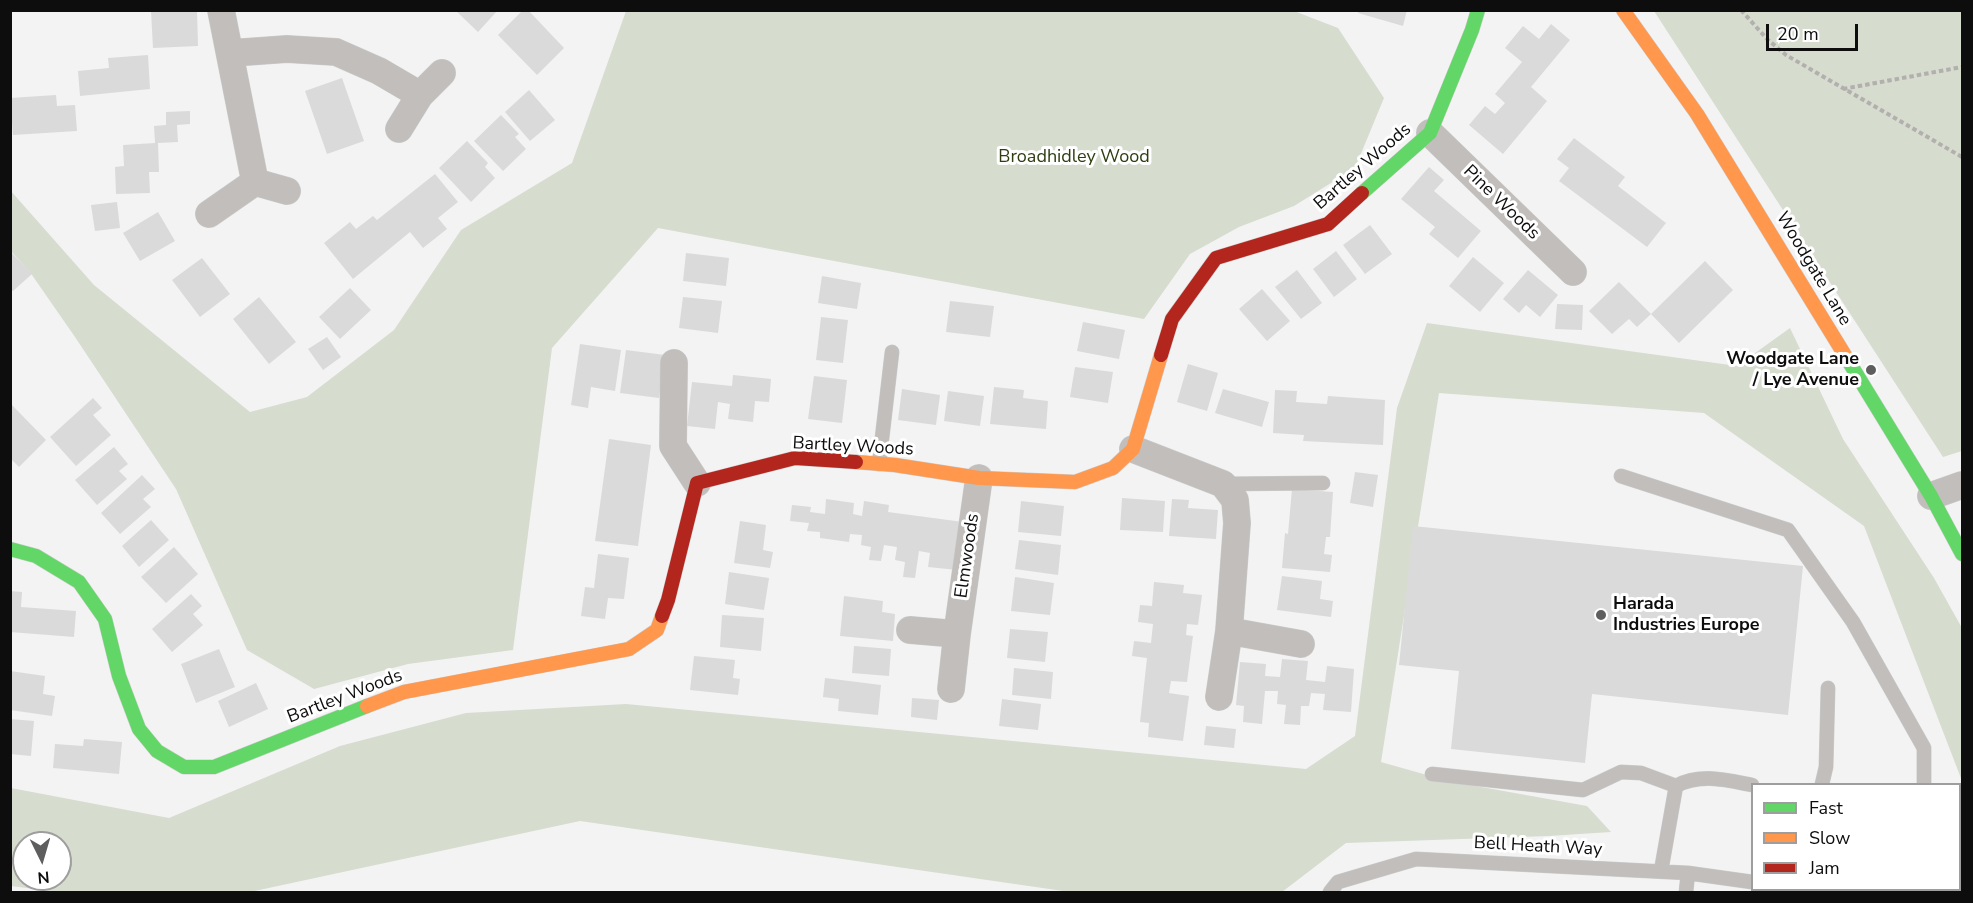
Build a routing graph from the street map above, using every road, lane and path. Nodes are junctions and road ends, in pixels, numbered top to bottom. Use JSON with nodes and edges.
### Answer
{"nodes":[{"id":1,"x":221,"y":10,"type":"edge"},
{"id":2,"x":1478,"y":10,"type":"edge"},
{"id":3,"x":1623,"y":10,"type":"edge"},
{"id":4,"x":1741,"y":10,"type":"edge"},
{"id":5,"x":231,"y":53,"type":"junction"},
{"id":6,"x":1962,"y":68,"type":"edge"},
{"id":7,"x":442,"y":73,"type":"dead end"},
{"id":8,"x":1842,"y":89,"type":"junction"},
{"id":9,"x":420,"y":95,"type":"junction"},
{"id":10,"x":399,"y":129,"type":"dead end"},
{"id":11,"x":1430,"y":133,"type":"junction"},
{"id":12,"x":1962,"y":157,"type":"edge"},
{"id":13,"x":255,"y":182,"type":"junction"},
{"id":14,"x":287,"y":191,"type":"dead end"},
{"id":15,"x":209,"y":214,"type":"dead end"},
{"id":16,"x":1573,"y":272,"type":"dead end"},
{"id":17,"x":892,"y":352,"type":"dead end"},
{"id":18,"x":674,"y":363,"type":"dead end"},
{"id":19,"x":1133,"y":449,"type":"junction"},
{"id":20,"x":879,"y":464,"type":"junction"},
{"id":21,"x":1621,"y":476,"type":"dead end"},
{"id":22,"x":979,"y":478,"type":"junction"},
{"id":23,"x":698,"y":483,"type":"junction"},
{"id":24,"x":1323,"y":483,"type":"dead end"},
{"id":25,"x":1224,"y":484,"type":"junction"},
{"id":26,"x":1962,"y":485,"type":"edge"},
{"id":27,"x":1931,"y":496,"type":"junction"},
{"id":28,"x":10,"y":549,"type":"edge"},
{"id":29,"x":1962,"y":554,"type":"edge"},
{"id":30,"x":909,"y":630,"type":"dead end"},
{"id":31,"x":1228,"y":631,"type":"junction"},
{"id":32,"x":957,"y":634,"type":"junction"},
{"id":33,"x":1301,"y":644,"type":"dead end"},
{"id":34,"x":1828,"y":688,"type":"dead end"},
{"id":35,"x":951,"y":689,"type":"dead end"},
{"id":36,"x":1219,"y":697,"type":"dead end"},
{"id":37,"x":1432,"y":774,"type":"dead end"},
{"id":38,"x":1822,"y":783,"type":"edge"},
{"id":39,"x":1924,"y":783,"type":"edge"},
{"id":40,"x":1751,"y":785,"type":"edge"},
{"id":41,"x":1676,"y":786,"type":"junction"},
{"id":42,"x":1661,"y":871,"type":"junction"},
{"id":43,"x":1689,"y":873,"type":"junction"},
{"id":44,"x":1751,"y":882,"type":"edge"},
{"id":45,"x":1330,"y":892,"type":"edge"},
{"id":46,"x":1686,"y":892,"type":"edge"}],
"edges":[{"from":1,"to":5,"type":"street"},
{"from":2,"to":11,"type":"street","name":"Bartley Woods"},
{"from":3,"to":27,"type":"street","name":"Woodgate Lane"},
{"from":4,"to":8,"type":"path"},
{"from":5,"to":9,"type":"street"},
{"from":5,"to":13,"type":"street"},
{"from":6,"to":8,"type":"path"},
{"from":7,"to":9,"type":"street"},
{"from":8,"to":12,"type":"path"},
{"from":9,"to":10,"type":"street"},
{"from":11,"to":16,"type":"street","name":"Pine Woods"},
{"from":11,"to":19,"type":"street","name":"Bartley Woods"},
{"from":13,"to":14,"type":"street"},
{"from":13,"to":15,"type":"street"},
{"from":17,"to":20,"type":"lane"},
{"from":18,"to":23,"type":"street"},
{"from":19,"to":22,"type":"street","name":"Bartley Woods"},
{"from":19,"to":25,"type":"street"},
{"from":20,"to":22,"type":"street","name":"Bartley Woods"},
{"from":20,"to":23,"type":"street","name":"Bartley Woods"},
{"from":21,"to":39,"type":"lane"},
{"from":22,"to":32,"type":"street","name":"Elmwoods"},
{"from":23,"to":28,"type":"street","name":"Bartley Woods"},
{"from":24,"to":25,"type":"lane"},
{"from":25,"to":31,"type":"street"},
{"from":26,"to":27,"type":"street"},
{"from":27,"to":29,"type":"street","name":"Woodgate Lane"},
{"from":30,"to":32,"type":"street"},
{"from":31,"to":33,"type":"street"},
{"from":31,"to":36,"type":"street"},
{"from":32,"to":35,"type":"street","name":"Elmwoods"},
{"from":34,"to":38,"type":"lane"},
{"from":37,"to":41,"type":"lane"},
{"from":40,"to":41,"type":"lane"},
{"from":41,"to":42,"type":"lane"},
{"from":42,"to":43,"type":"lane","name":"Bell Heath Way"},
{"from":42,"to":45,"type":"lane","name":"Bell Heath Way"},
{"from":43,"to":44,"type":"lane","name":"Bell Heath Way"},
{"from":43,"to":46,"type":"lane"}]}
